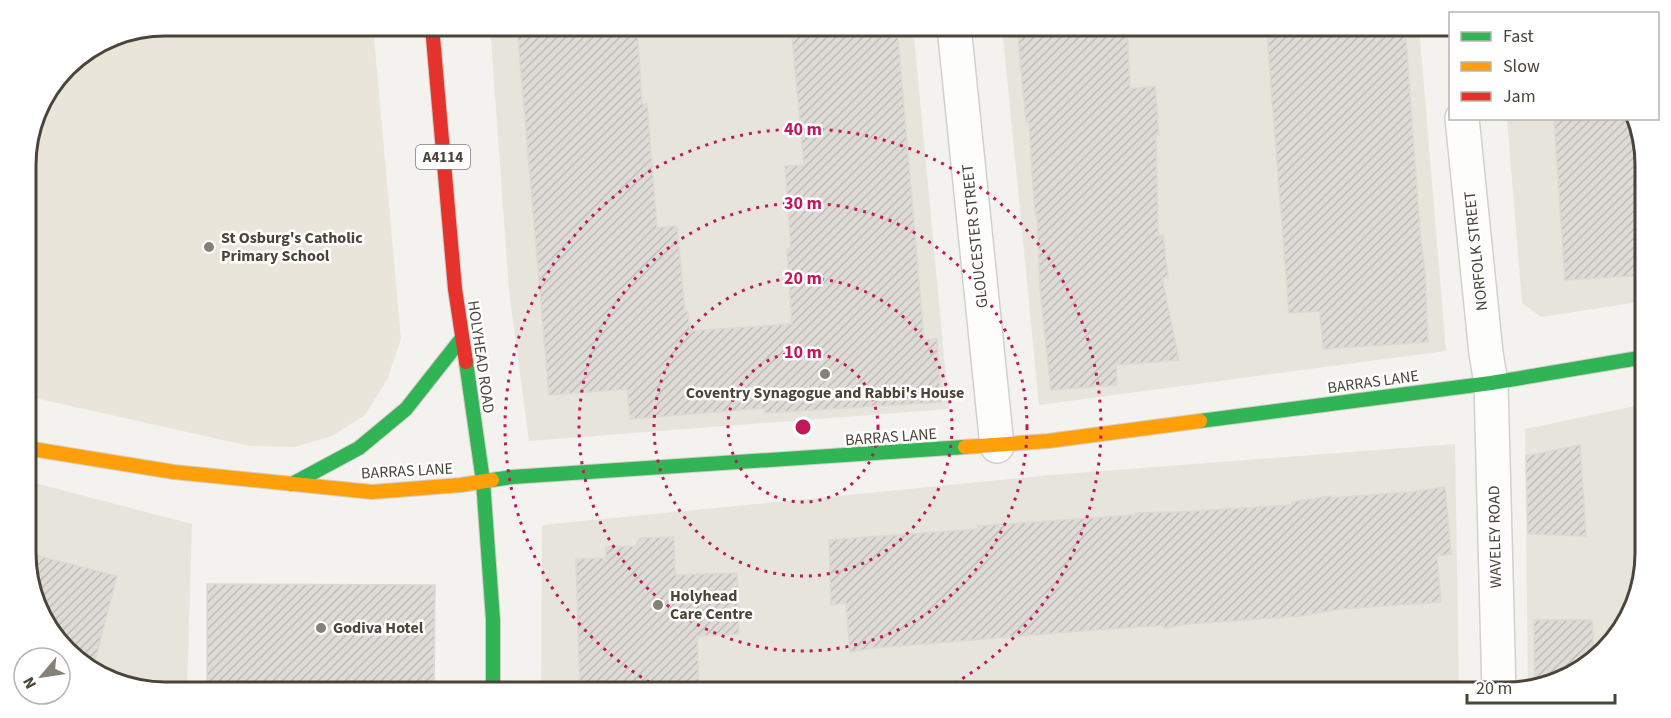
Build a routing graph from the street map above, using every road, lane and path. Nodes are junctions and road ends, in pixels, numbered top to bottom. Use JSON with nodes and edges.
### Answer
{"nodes":[{"id":1,"x":433,"y":36,"type":"edge"},
{"id":2,"x":955,"y":36,"type":"edge"},
{"id":3,"x":1462,"y":120,"type":"edge"},
{"id":4,"x":462,"y":338,"type":"junction"},
{"id":5,"x":1635,"y":359,"type":"edge"},
{"id":6,"x":1491,"y":382,"type":"junction"},
{"id":7,"x":998,"y":446,"type":"junction"},
{"id":8,"x":36,"y":450,"type":"edge"},
{"id":9,"x":483,"y":481,"type":"junction"},
{"id":10,"x":292,"y":484,"type":"junction"},
{"id":11,"x":493,"y":682,"type":"edge"},
{"id":12,"x":1499,"y":682,"type":"edge"}],
"edges":[{"from":1,"to":4,"type":"main road","name":"HOLYHEAD ROAD","number":"A4114"},
{"from":2,"to":7,"type":"street","name":"GLOUCESTER STREET"},
{"from":3,"to":6,"type":"street","name":"NORFOLK STREET"},
{"from":4,"to":9,"type":"main road","name":"HOLYHEAD ROAD","number":"A4114"},
{"from":4,"to":10,"type":"main road","name":"BARRAS LANE"},
{"from":5,"to":6,"type":"main road","name":"BARRAS LANE"},
{"from":6,"to":7,"type":"main road","name":"BARRAS LANE"},
{"from":6,"to":12,"type":"street","name":"WAVELEY ROAD"},
{"from":7,"to":9,"type":"main road","name":"BARRAS LANE"},
{"from":8,"to":10,"type":"main road","name":"BARRAS LANE"},
{"from":9,"to":10,"type":"main road","name":"BARRAS LANE"},
{"from":9,"to":11,"type":"main road","name":"HOLYHEAD ROAD","number":"A4114"}]}
